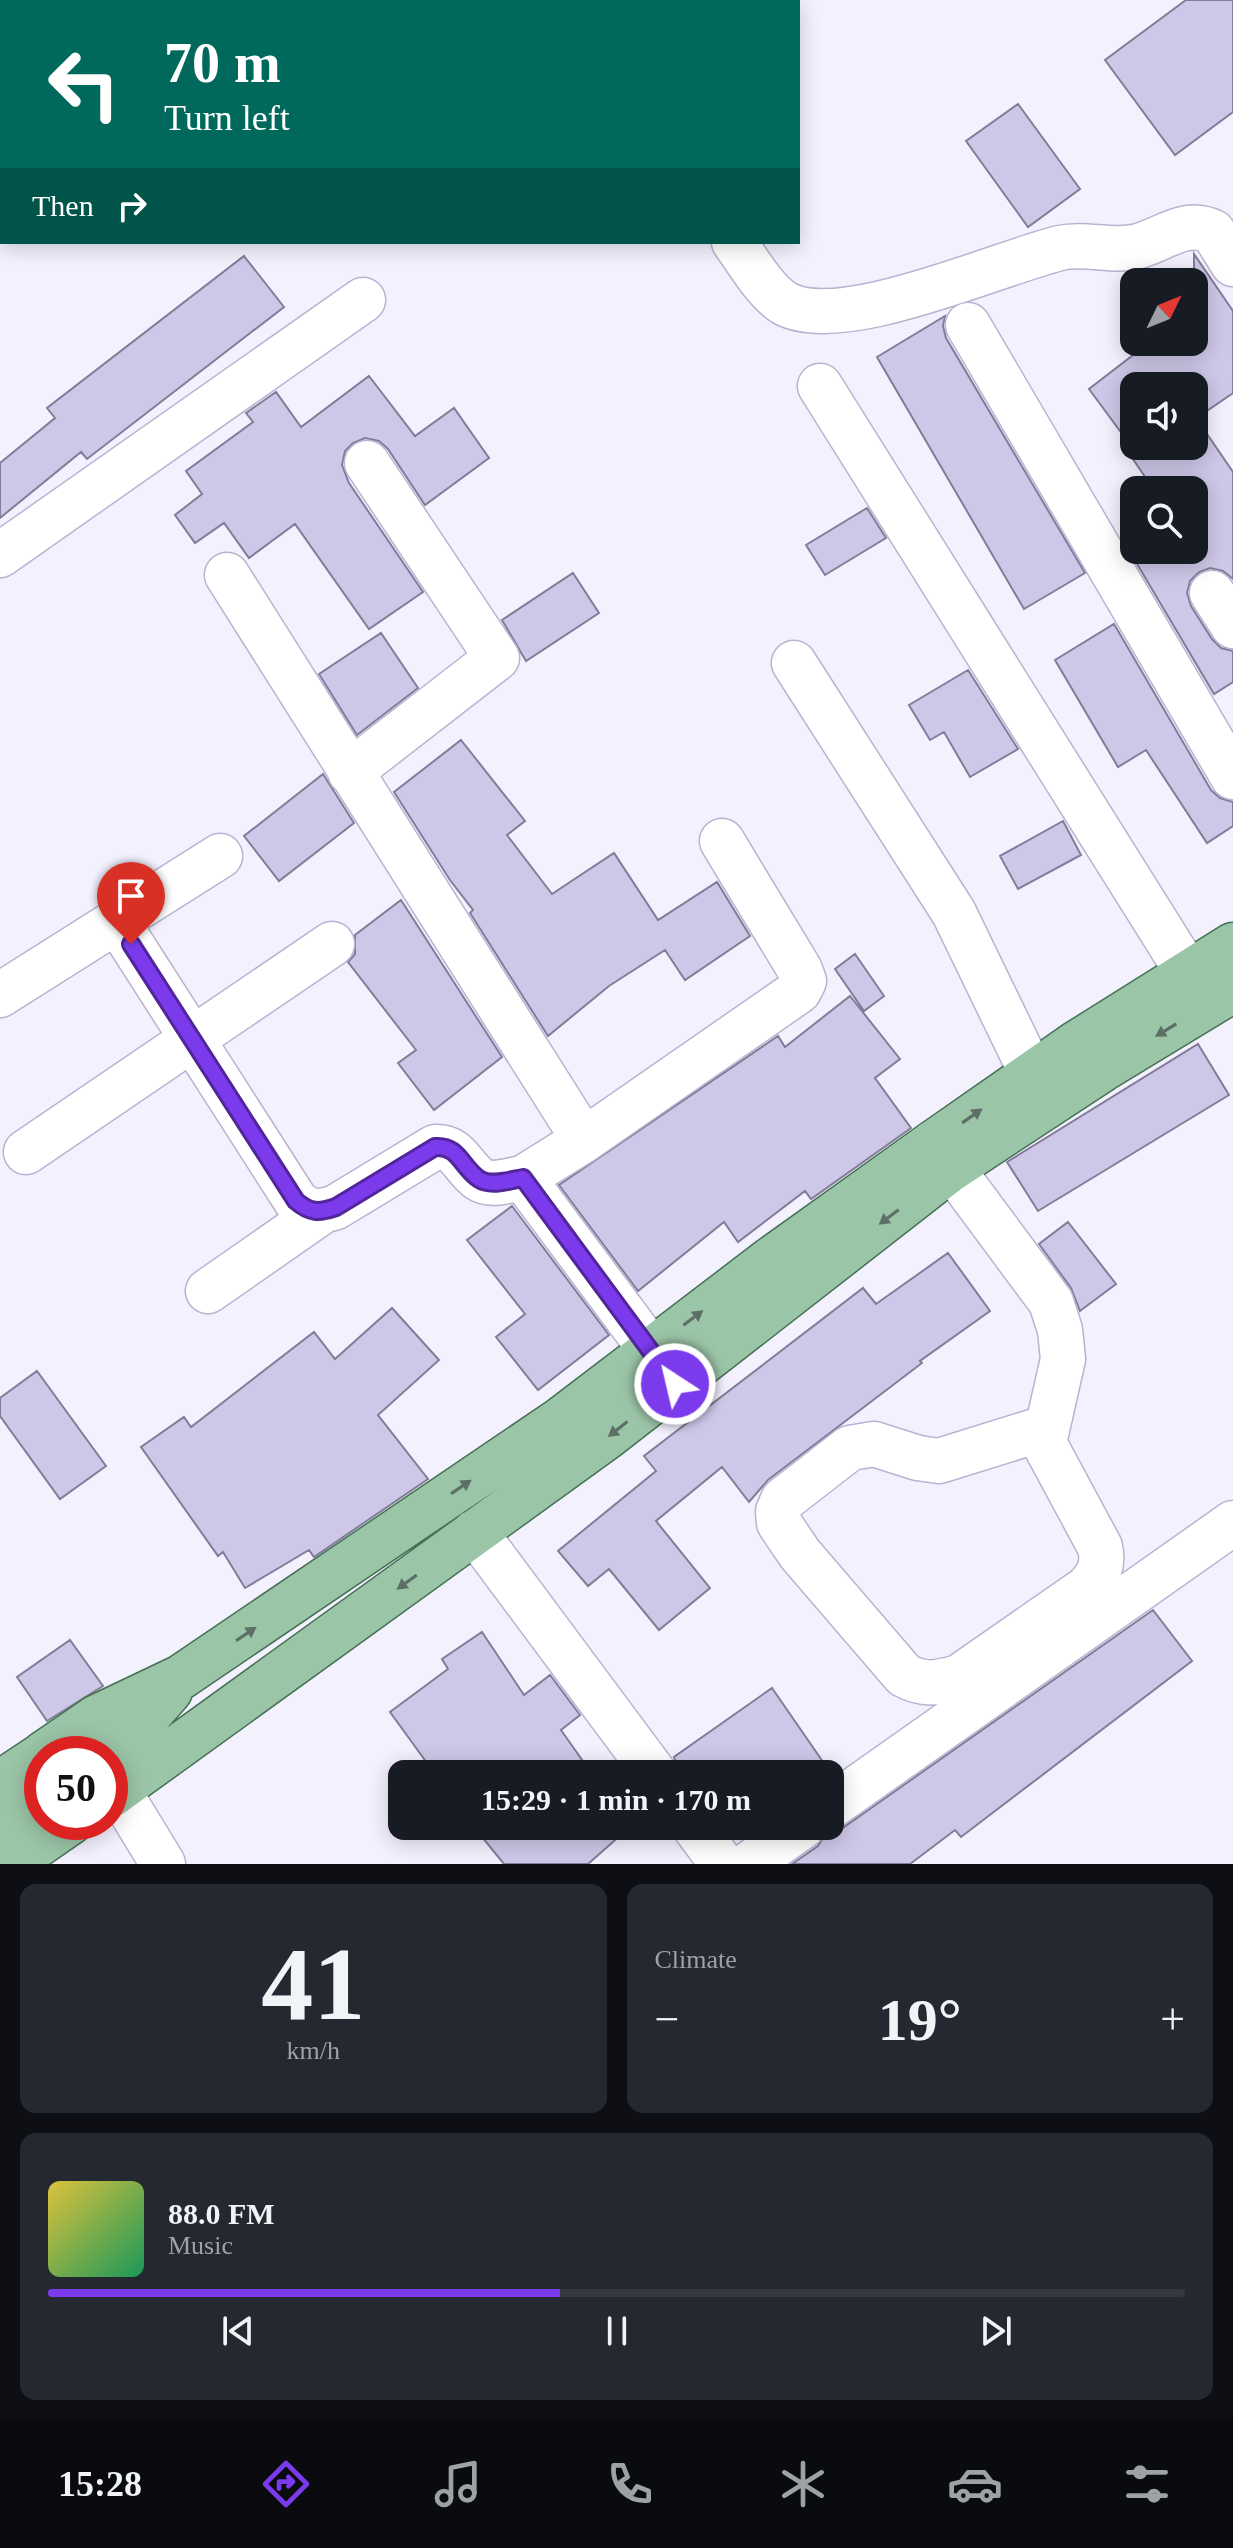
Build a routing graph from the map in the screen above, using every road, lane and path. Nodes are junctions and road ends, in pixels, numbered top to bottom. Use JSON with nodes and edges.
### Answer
{"nodes":[{"id":1,"x":736,"y":244,"type":"edge"},
{"id":2,"x":1233,"y":264,"type":"edge"},
{"id":3,"x":363,"y":300,"type":"dead end"},
{"id":4,"x":968,"y":325,"type":"dead end"},
{"id":5,"x":820,"y":386,"type":"dead end"},
{"id":6,"x":367,"y":463,"type":"dead end"},
{"id":7,"x":0,"y":555,"type":"edge"},
{"id":8,"x":227,"y":575,"type":"dead end"},
{"id":9,"x":794,"y":663,"type":"dead end"},
{"id":10,"x":350,"y":772,"type":"junction"},
{"id":11,"x":1233,"y":777,"type":"edge"},
{"id":12,"x":722,"y":841,"type":"dead end"},
{"id":13,"x":220,"y":856,"type":"dead end"},
{"id":14,"x":116,"y":920,"type":"junction"},
{"id":15,"x":332,"y":944,"type":"dead end"},
{"id":16,"x":1233,"y":945,"type":"edge"},
{"id":17,"x":1188,"y":973,"type":"junction"},
{"id":18,"x":1233,"y":990,"type":"edge"},
{"id":19,"x":0,"y":995,"type":"edge"},
{"id":20,"x":191,"y":1039,"type":"junction"},
{"id":21,"x":1032,"y":1074,"type":"junction"},
{"id":22,"x":584,"y":1140,"type":"junction"},
{"id":23,"x":26,"y":1152,"type":"dead end"},
{"id":24,"x":942,"y":1156,"type":"junction"},
{"id":25,"x":523,"y":1178,"type":"junction"},
{"id":26,"x":320,"y":1213,"type":"junction"},
{"id":27,"x":208,"y":1291,"type":"dead end"},
{"id":28,"x":663,"y":1367,"type":"junction"},
{"id":29,"x":1045,"y":1428,"type":"junction"},
{"id":30,"x":1233,"y":1523,"type":"edge"},
{"id":31,"x":475,"y":1532,"type":"junction"},
{"id":32,"x":181,"y":1677,"type":"junction"},
{"id":33,"x":69,"y":1736,"type":"edge"},
{"id":34,"x":128,"y":1753,"type":"edge"},
{"id":35,"x":645,"y":1760,"type":"edge"},
{"id":36,"x":128,"y":1764,"type":"edge"},
{"id":37,"x":24,"y":1766,"type":"edge"},
{"id":38,"x":0,"y":1783,"type":"edge"},
{"id":39,"x":128,"y":1794,"type":"edge"},
{"id":40,"x":844,"y":1797,"type":"edge"},
{"id":41,"x":24,"y":1810,"type":"edge"},
{"id":42,"x":0,"y":1827,"type":"edge"},
{"id":43,"x":45,"y":1840,"type":"edge"},
{"id":44,"x":704,"y":1840,"type":"edge"},
{"id":45,"x":783,"y":1840,"type":"edge"},
{"id":46,"x":10,"y":1864,"type":"edge"},
{"id":47,"x":163,"y":1864,"type":"edge"},
{"id":48,"x":722,"y":1864,"type":"edge"},
{"id":49,"x":749,"y":1864,"type":"edge"}],
"edges":[{"from":1,"to":2,"type":"street"},
{"from":3,"to":7,"type":"street"},
{"from":4,"to":11,"type":"street"},
{"from":5,"to":17,"type":"street"},
{"from":6,"to":10,"type":"street"},
{"from":8,"to":10,"type":"street"},
{"from":9,"to":21,"type":"street"},
{"from":10,"to":22,"type":"street"},
{"from":12,"to":22,"type":"street"},
{"from":13,"to":14,"type":"street"},
{"from":14,"to":19,"type":"street"},
{"from":14,"to":20,"type":"street"},
{"from":15,"to":20,"type":"street"},
{"from":16,"to":17,"type":"main road"},
{"from":17,"to":21,"type":"main road"},
{"from":18,"to":24,"type":"main road","one_way":true},
{"from":20,"to":23,"type":"street"},
{"from":20,"to":26,"type":"street"},
{"from":24,"to":21,"type":"main road","one_way":true},
{"from":22,"to":25,"type":"street"},
{"from":24,"to":28,"type":"main road"},
{"from":24,"to":29,"type":"street"},
{"from":25,"to":26,"type":"street"},
{"from":25,"to":28,"type":"street"},
{"from":26,"to":27,"type":"street"},
{"from":28,"to":31,"type":"main road","one_way":true},
{"from":32,"to":28,"type":"main road","one_way":true},
{"from":29,"to":29,"type":"street"},
{"from":30,"to":40,"type":"street"},
{"from":31,"to":35,"type":"street"},
{"from":31,"to":36,"type":"main road","one_way":true},
{"from":32,"to":33,"type":"main road"},
{"from":32,"to":34,"type":"main road"},
{"from":37,"to":38,"type":"main road"},
{"from":39,"to":47,"type":"street"},
{"from":41,"to":42,"type":"main road"},
{"from":43,"to":46,"type":"main road"},
{"from":44,"to":48,"type":"street"},
{"from":45,"to":49,"type":"street"}]}
